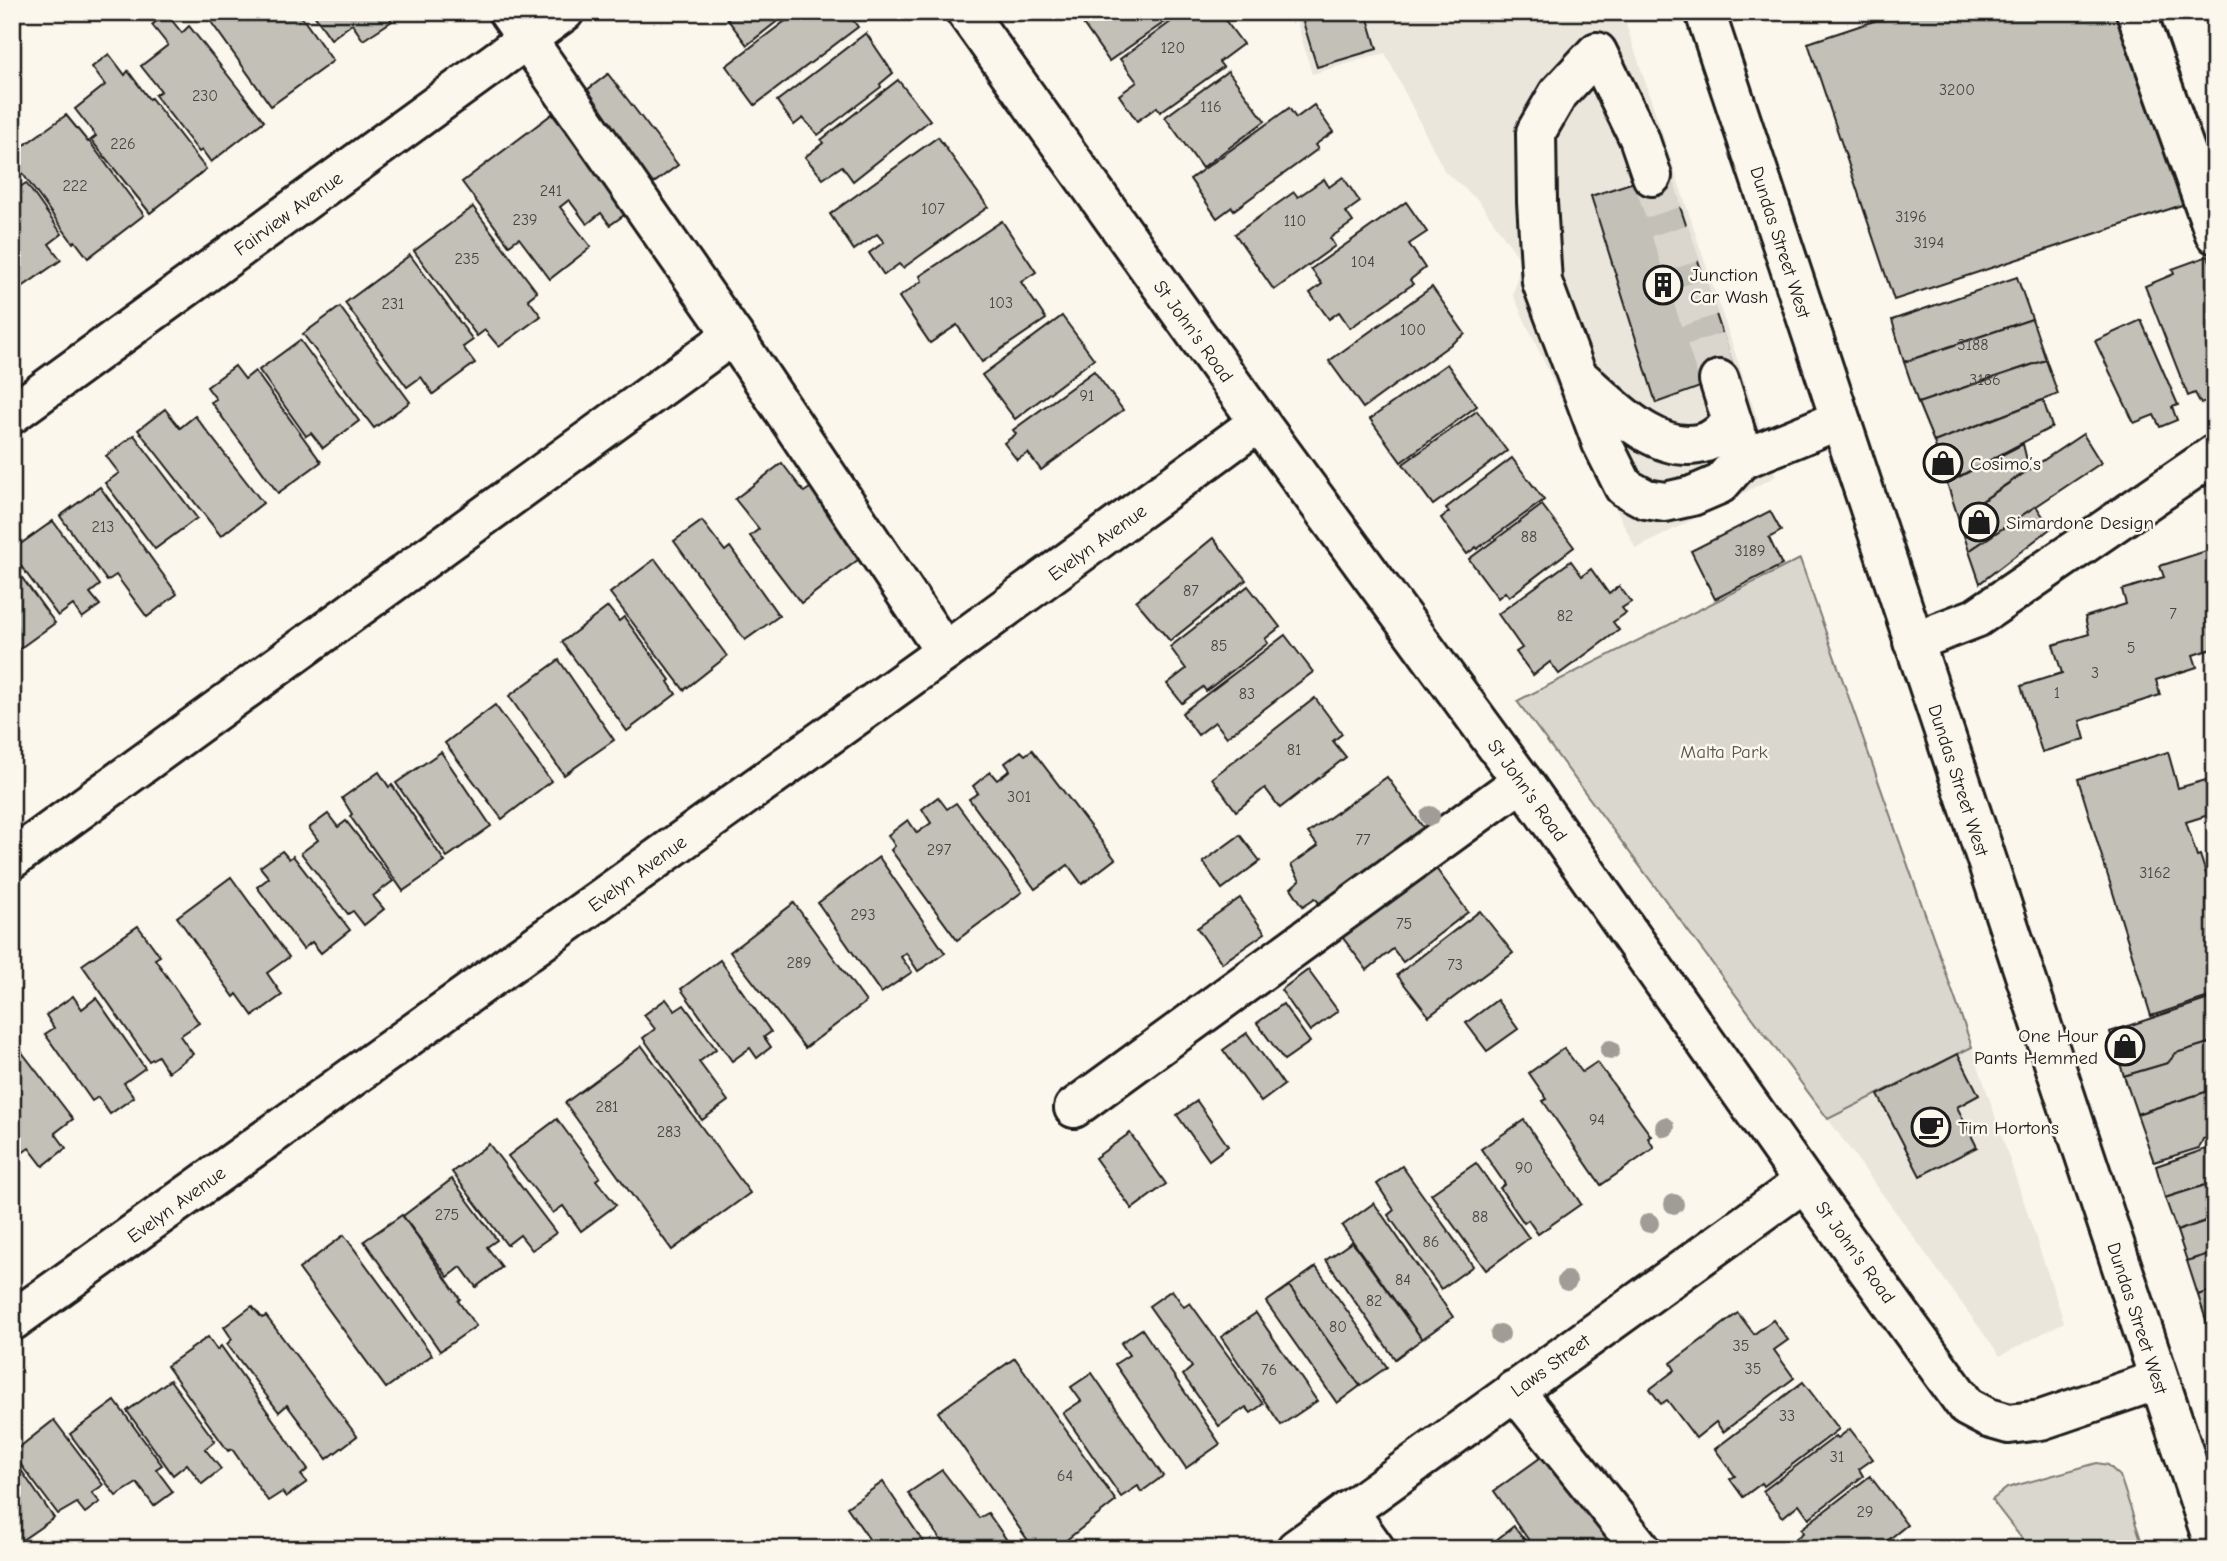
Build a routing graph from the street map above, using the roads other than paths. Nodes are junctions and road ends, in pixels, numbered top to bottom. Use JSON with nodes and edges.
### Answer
{"nodes":[{"id":1,"x":564,"y":12,"type":"edge"},
{"id":2,"x":966,"y":12,"type":"edge"},
{"id":3,"x":1705,"y":12,"type":"edge"},
{"id":4,"x":2136,"y":12,"type":"edge"},
{"id":5,"x":518,"y":26,"type":"edge"},
{"id":6,"x":1652,"y":176,"type":"tunnel mouth"},
{"id":7,"x":2215,"y":233,"type":"edge"},
{"id":8,"x":733,"y":335,"type":"junction"},
{"id":9,"x":1577,"y":375,"type":"junction"},
{"id":10,"x":1719,"y":380,"type":"tunnel mouth"},
{"id":11,"x":12,"y":414,"type":"edge"},
{"id":12,"x":1839,"y":420,"type":"junction"},
{"id":13,"x":1259,"y":422,"type":"junction"},
{"id":14,"x":1737,"y":442,"type":"junction"},
{"id":15,"x":2213,"y":463,"type":"edge"},
{"id":16,"x":1913,"y":642,"type":"junction"},
{"id":17,"x":945,"y":652,"type":"junction"},
{"id":18,"x":1522,"y":781,"type":"junction"},
{"id":19,"x":12,"y":859,"type":"edge"},
{"id":20,"x":1074,"y":1108,"type":"dead end"},
{"id":21,"x":1804,"y":1182,"type":"junction"},
{"id":22,"x":12,"y":1321,"type":"edge"},
{"id":23,"x":2158,"y":1380,"type":"junction"},
{"id":24,"x":1514,"y":1390,"type":"junction"},
{"id":25,"x":1348,"y":1511,"type":"junction"},
{"id":26,"x":2215,"y":1547,"type":"edge"},
{"id":27,"x":1296,"y":1549,"type":"edge"},
{"id":28,"x":1375,"y":1549,"type":"edge"},
{"id":29,"x":1641,"y":1549,"type":"edge"}],
"edges":[{"from":1,"to":5,"type":"street","name":"Fairview Avenue"},
{"from":2,"to":13,"type":"street","name":"St John's Road"},
{"from":3,"to":12,"type":"street","name":"Dundas Street West"},
{"from":4,"to":7,"type":"street"},
{"from":5,"to":8,"type":"street"},
{"from":5,"to":11,"type":"street","name":"Fairview Avenue"},
{"from":6,"to":9,"type":"street"},
{"from":8,"to":17,"type":"street"},
{"from":8,"to":19,"type":"street"},
{"from":9,"to":14,"type":"street"},
{"from":9,"to":14,"type":"street"},
{"from":10,"to":14,"type":"street"},
{"from":12,"to":14,"type":"street"},
{"from":12,"to":16,"type":"street","name":"Dundas Street West"},
{"from":13,"to":17,"type":"street","name":"Evelyn Avenue"},
{"from":13,"to":18,"type":"street","name":"St John's Road"},
{"from":15,"to":16,"type":"street"},
{"from":16,"to":23,"type":"street","name":"Dundas Street West"},
{"from":17,"to":22,"type":"street","name":"Evelyn Avenue"},
{"from":18,"to":20,"type":"street"},
{"from":18,"to":21,"type":"street","name":"St John's Road"},
{"from":21,"to":23,"type":"street","name":"St John's Road"},
{"from":21,"to":24,"type":"street","name":"Laws Street"},
{"from":23,"to":26,"type":"street","name":"Dundas Street West"},
{"from":24,"to":25,"type":"street","name":"Laws Street"},
{"from":24,"to":29,"type":"street"},
{"from":25,"to":27,"type":"street","name":"Laws Street"},
{"from":25,"to":28,"type":"street"}]}
